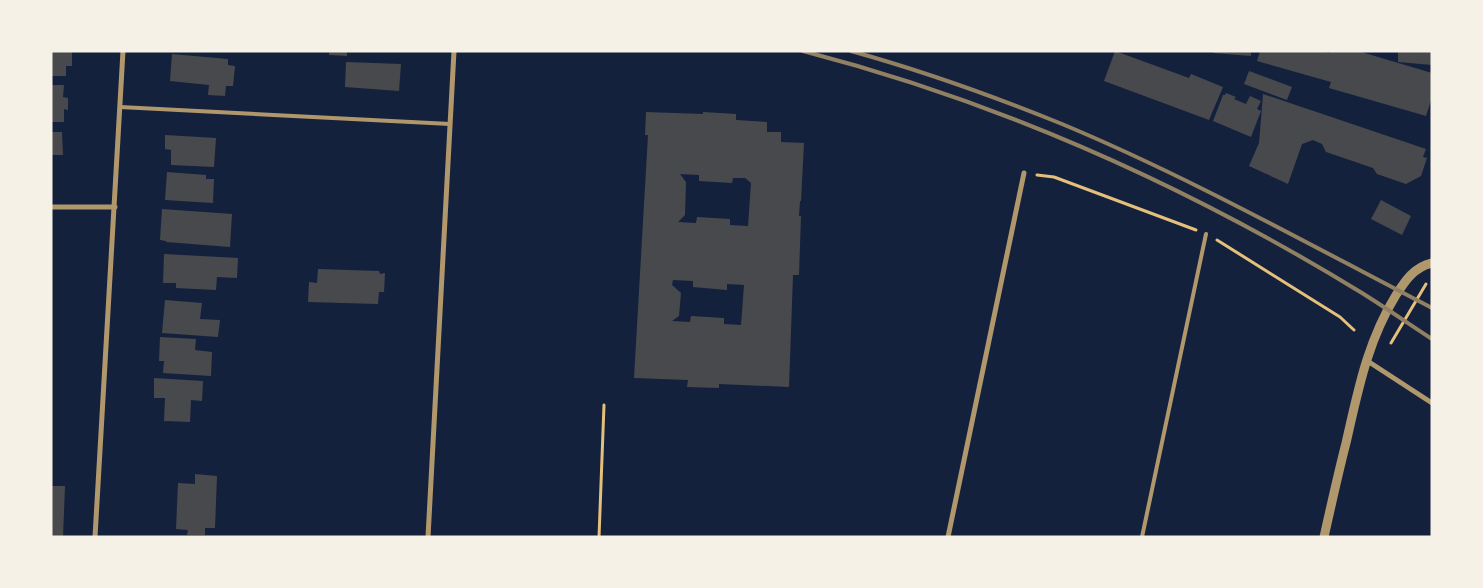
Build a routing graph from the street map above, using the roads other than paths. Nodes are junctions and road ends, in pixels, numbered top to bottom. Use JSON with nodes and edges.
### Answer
{"nodes":[{"id":1,"x":123,"y":51,"type":"edge"},
{"id":2,"x":454,"y":51,"type":"edge"},
{"id":3,"x":120,"y":106,"type":"junction"},
{"id":4,"x":450,"y":124,"type":"junction"},
{"id":5,"x":1024,"y":173,"type":"dead end"},
{"id":6,"x":51,"y":207,"type":"edge"},
{"id":7,"x":115,"y":207,"type":"junction"},
{"id":8,"x":1206,"y":234,"type":"dead end"},
{"id":9,"x":1432,"y":263,"type":"edge"},
{"id":10,"x":1366,"y":360,"type":"junction"},
{"id":11,"x":1432,"y":404,"type":"edge"},
{"id":12,"x":95,"y":537,"type":"edge"},
{"id":13,"x":428,"y":537,"type":"edge"},
{"id":14,"x":948,"y":537,"type":"edge"},
{"id":15,"x":1142,"y":537,"type":"edge"},
{"id":16,"x":1324,"y":537,"type":"edge"}],
"edges":[{"from":1,"to":3,"type":"street"},
{"from":2,"to":4,"type":"street"},
{"from":3,"to":4,"type":"lane"},
{"from":3,"to":7,"type":"street"},
{"from":4,"to":13,"type":"street"},
{"from":5,"to":14,"type":"street"},
{"from":6,"to":7,"type":"street"},
{"from":7,"to":12,"type":"street"},
{"from":8,"to":15,"type":"lane"},
{"from":9,"to":10,"type":"street"},
{"from":10,"to":11,"type":"street"},
{"from":10,"to":16,"type":"street"}]}
